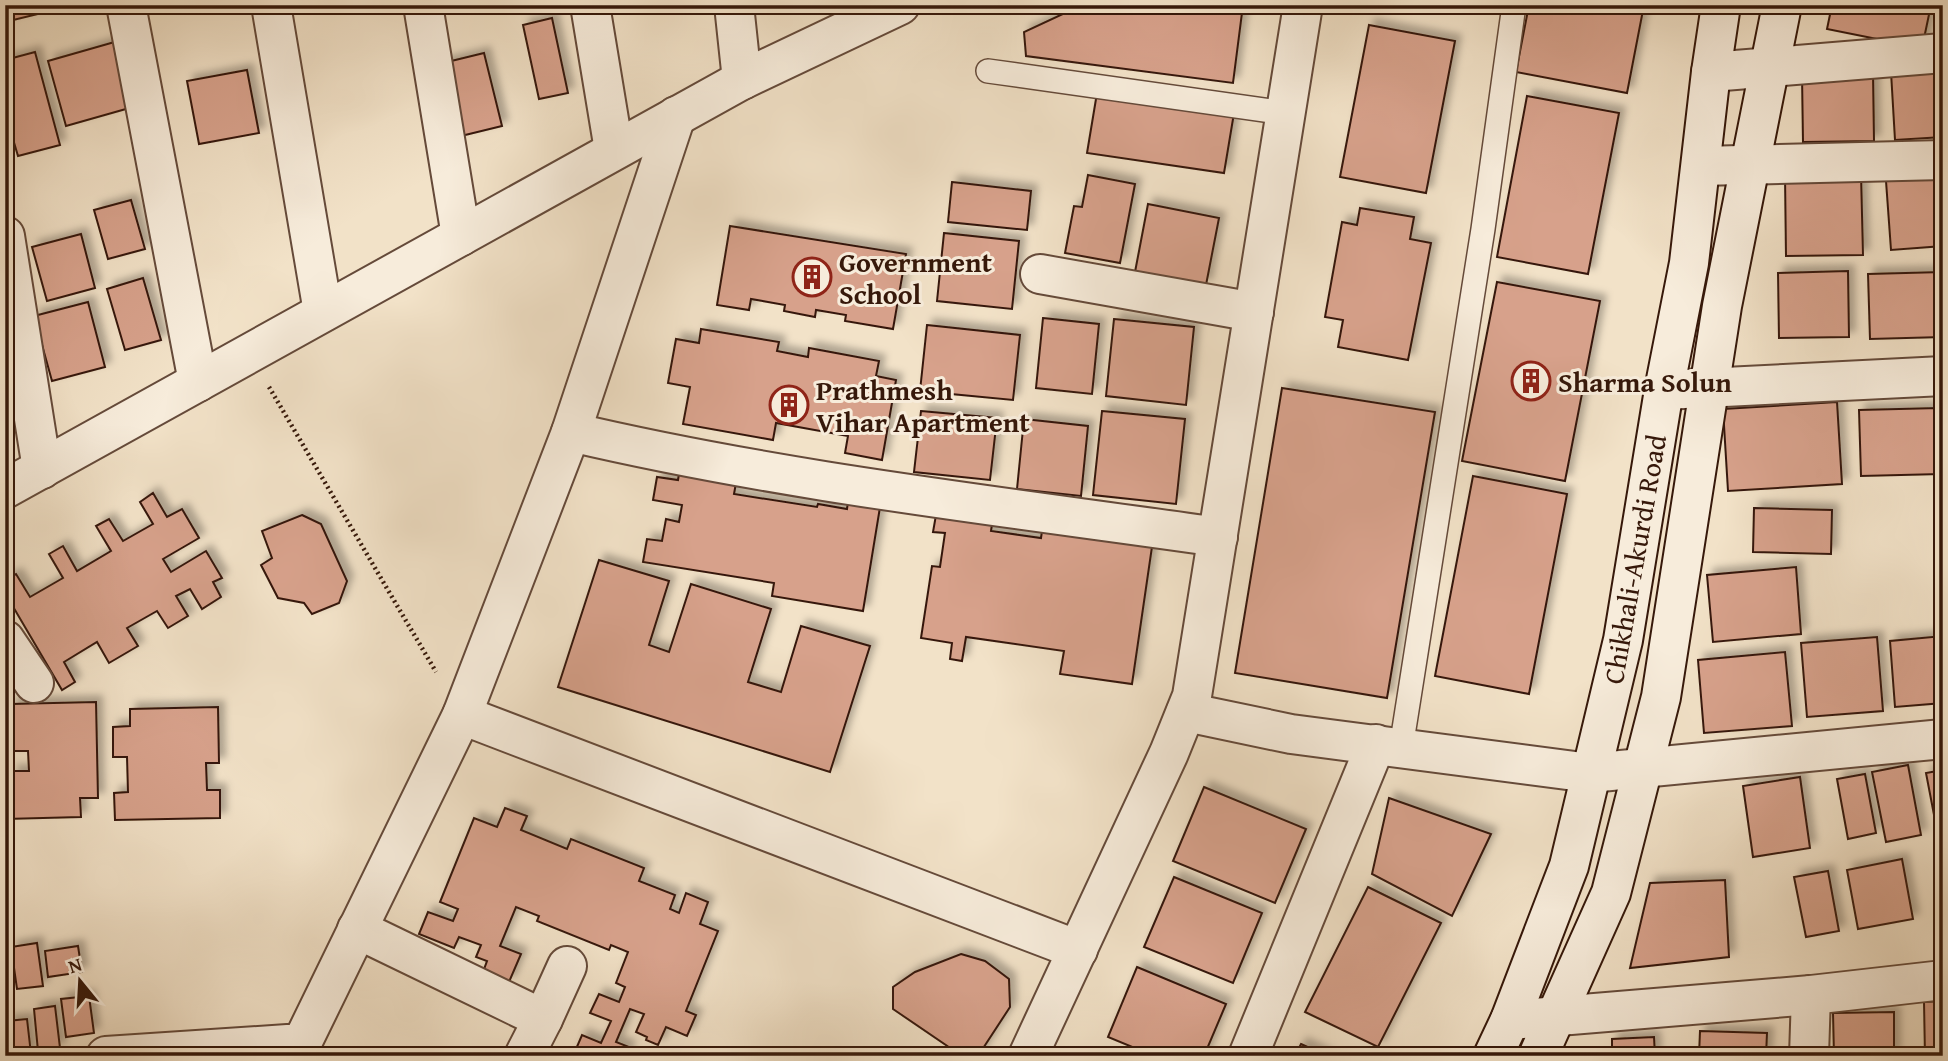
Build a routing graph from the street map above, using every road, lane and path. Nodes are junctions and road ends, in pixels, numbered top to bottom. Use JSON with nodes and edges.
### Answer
{"nodes":[{"id":1,"x":126,"y":5,"type":"edge"},
{"id":2,"x":271,"y":5,"type":"edge"},
{"id":3,"x":423,"y":5,"type":"edge"},
{"id":4,"x":590,"y":5,"type":"edge"},
{"id":5,"x":734,"y":5,"type":"edge"},
{"id":6,"x":900,"y":5,"type":"edge"},
{"id":7,"x":1303,"y":5,"type":"edge"},
{"id":8,"x":1514,"y":5,"type":"edge"},
{"id":9,"x":1721,"y":5,"type":"edge"},
{"id":10,"x":1782,"y":5,"type":"edge"},
{"id":11,"x":1943,"y":53,"type":"edge"},
{"id":12,"x":1770,"y":67,"type":"junction"},
{"id":13,"x":988,"y":71,"type":"dead end"},
{"id":14,"x":1711,"y":72,"type":"junction"},
{"id":15,"x":742,"y":80,"type":"junction"},
{"id":16,"x":1286,"y":113,"type":"junction"},
{"id":17,"x":676,"y":116,"type":"junction"},
{"id":18,"x":614,"y":150,"type":"junction"},
{"id":19,"x":1943,"y":160,"type":"edge"},
{"id":20,"x":1751,"y":164,"type":"junction"},
{"id":21,"x":1701,"y":166,"type":"junction"},
{"id":22,"x":5,"y":236,"type":"edge"},
{"id":23,"x":461,"y":236,"type":"junction"},
{"id":24,"x":1040,"y":274,"type":"dead end"},
{"id":25,"x":323,"y":312,"type":"junction"},
{"id":26,"x":1254,"y":312,"type":"junction"},
{"id":27,"x":249,"y":354,"type":"junction"},
{"id":28,"x":1943,"y":376,"type":"edge"},
{"id":29,"x":198,"y":382,"type":"junction"},
{"id":30,"x":1710,"y":387,"type":"junction"},
{"id":31,"x":1664,"y":390,"type":"junction"},
{"id":32,"x":571,"y":432,"type":"junction"},
{"id":33,"x":42,"y":469,"type":"junction"},
{"id":34,"x":5,"y":489,"type":"edge"},
{"id":35,"x":1218,"y":537,"type":"junction"},
{"id":36,"x":5,"y":640,"type":"edge"},
{"id":37,"x":34,"y":683,"type":"dead end"},
{"id":38,"x":1186,"y":712,"type":"junction"},
{"id":39,"x":461,"y":715,"type":"junction"},
{"id":40,"x":1943,"y":739,"type":"edge"},
{"id":41,"x":1388,"y":746,"type":"junction"},
{"id":42,"x":1643,"y":768,"type":"junction"},
{"id":43,"x":1590,"y":773,"type":"junction"},
{"id":44,"x":357,"y":929,"type":"junction"},
{"id":45,"x":1077,"y":950,"type":"junction"},
{"id":46,"x":567,"y":966,"type":"dead end"},
{"id":47,"x":1943,"y":980,"type":"edge"},
{"id":48,"x":1811,"y":995,"type":"junction"},
{"id":49,"x":1556,"y":1016,"type":"junction"},
{"id":50,"x":542,"y":1019,"type":"junction"},
{"id":51,"x":1510,"y":1020,"type":"junction"},
{"id":52,"x":106,"y":1056,"type":"edge"},
{"id":53,"x":524,"y":1056,"type":"edge"},
{"id":54,"x":1028,"y":1056,"type":"edge"},
{"id":55,"x":1248,"y":1056,"type":"edge"},
{"id":56,"x":1493,"y":1056,"type":"edge"},
{"id":57,"x":1538,"y":1056,"type":"edge"},
{"id":58,"x":1809,"y":1056,"type":"edge"}],
"edges":[{"from":1,"to":29,"type":"street"},
{"from":2,"to":25,"type":"street"},
{"from":3,"to":23,"type":"street"},
{"from":4,"to":18,"type":"street"},
{"from":5,"to":15,"type":"street"},
{"from":6,"to":15,"type":"street"},
{"from":7,"to":16,"type":"street"},
{"from":8,"to":41,"type":"lane"},
{"from":9,"to":14,"type":"street","name":"Chikhali-Akurdi Road"},
{"from":10,"to":12,"type":"street"},
{"from":11,"to":12,"type":"street"},
{"from":12,"to":14,"type":"street"},
{"from":12,"to":20,"type":"street"},
{"from":13,"to":16,"type":"lane"},
{"from":14,"to":21,"type":"street","name":"Chikhali-Akurdi Road"},
{"from":15,"to":17,"type":"street"},
{"from":16,"to":26,"type":"street"},
{"from":17,"to":18,"type":"street"},
{"from":17,"to":32,"type":"street"},
{"from":18,"to":23,"type":"street"},
{"from":19,"to":20,"type":"street"},
{"from":20,"to":21,"type":"street"},
{"from":20,"to":30,"type":"street"},
{"from":21,"to":31,"type":"street","name":"Chikhali-Akurdi Road"},
{"from":22,"to":33,"type":"street"},
{"from":23,"to":25,"type":"street"},
{"from":24,"to":26,"type":"street"},
{"from":25,"to":27,"type":"street"},
{"from":26,"to":35,"type":"street"},
{"from":27,"to":29,"type":"street"},
{"from":27,"to":39,"type":"path"},
{"from":28,"to":30,"type":"street"},
{"from":29,"to":33,"type":"street"},
{"from":30,"to":31,"type":"street"},
{"from":30,"to":42,"type":"street"},
{"from":31,"to":43,"type":"street","name":"Chikhali-Akurdi Road"},
{"from":32,"to":35,"type":"street"},
{"from":32,"to":39,"type":"street"},
{"from":33,"to":34,"type":"street"},
{"from":35,"to":38,"type":"street"},
{"from":36,"to":37,"type":"street"},
{"from":38,"to":41,"type":"street"},
{"from":38,"to":45,"type":"street"},
{"from":39,"to":44,"type":"street"},
{"from":39,"to":45,"type":"street"},
{"from":40,"to":42,"type":"street"},
{"from":41,"to":43,"type":"street"},
{"from":41,"to":55,"type":"street"},
{"from":42,"to":43,"type":"street"},
{"from":42,"to":49,"type":"street"},
{"from":43,"to":51,"type":"street","name":"Chikhali-Akurdi Road"},
{"from":44,"to":50,"type":"street"},
{"from":44,"to":52,"type":"street"},
{"from":45,"to":54,"type":"street"},
{"from":46,"to":50,"type":"street"},
{"from":47,"to":48,"type":"street"},
{"from":48,"to":49,"type":"street"},
{"from":48,"to":58,"type":"street"},
{"from":49,"to":51,"type":"street"},
{"from":49,"to":57,"type":"street"},
{"from":50,"to":53,"type":"street"},
{"from":51,"to":56,"type":"street","name":"Chikhali-Akurdi Road"}]}
